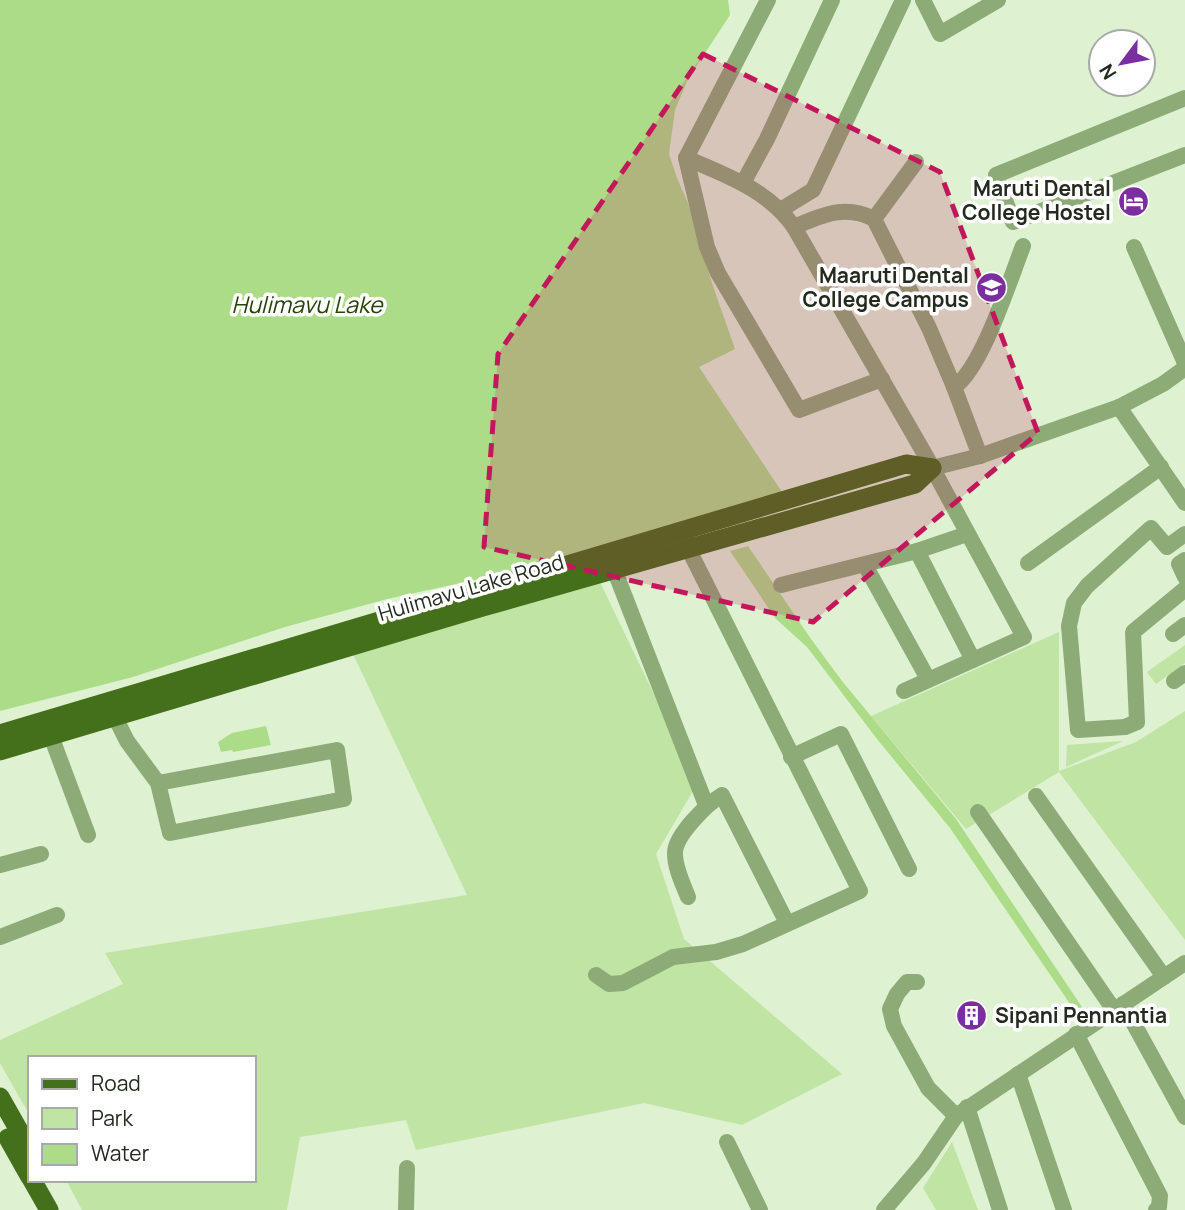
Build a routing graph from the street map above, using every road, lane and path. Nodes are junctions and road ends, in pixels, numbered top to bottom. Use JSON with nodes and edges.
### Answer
{"nodes":[{"id":1,"x":768,"y":0,"type":"edge"},
{"id":2,"x":832,"y":0,"type":"edge"},
{"id":3,"x":902,"y":0,"type":"edge"},
{"id":4,"x":923,"y":0,"type":"edge"},
{"id":5,"x":998,"y":0,"type":"edge"},
{"id":6,"x":1185,"y":98,"type":"edge"},
{"id":7,"x":1185,"y":155,"type":"edge"},
{"id":8,"x":686,"y":158,"type":"junction"},
{"id":9,"x":916,"y":162,"type":"dead end"},
{"id":10,"x":743,"y":183,"type":"junction"},
{"id":11,"x":782,"y":209,"type":"junction"},
{"id":12,"x":874,"y":219,"type":"junction"},
{"id":13,"x":794,"y":227,"type":"junction"},
{"id":14,"x":1023,"y":246,"type":"dead end"},
{"id":15,"x":1134,"y":247,"type":"dead end"},
{"id":16,"x":1185,"y":366,"type":"edge"},
{"id":17,"x":881,"y":379,"type":"junction"},
{"id":18,"x":954,"y":387,"type":"junction"},
{"id":19,"x":1119,"y":408,"type":"junction"},
{"id":20,"x":980,"y":456,"type":"junction"},
{"id":21,"x":941,"y":466,"type":"junction"},
{"id":22,"x":1161,"y":467,"type":"junction"},
{"id":23,"x":1185,"y":503,"type":"edge"},
{"id":24,"x":967,"y":534,"type":"junction"},
{"id":25,"x":1185,"y":534,"type":"edge"},
{"id":26,"x":686,"y":540,"type":"junction"},
{"id":27,"x":1167,"y":547,"type":"junction"},
{"id":28,"x":917,"y":551,"type":"junction"},
{"id":29,"x":1028,"y":563,"type":"dead end"},
{"id":30,"x":865,"y":565,"type":"junction"},
{"id":31,"x":1183,"y":567,"type":"edge"},
{"id":32,"x":614,"y":569,"type":"junction"},
{"id":33,"x":781,"y":585,"type":"dead end"},
{"id":34,"x":1185,"y":589,"type":"edge"},
{"id":35,"x":1069,"y":625,"type":"junction"},
{"id":36,"x":973,"y":660,"type":"junction"},
{"id":37,"x":928,"y":679,"type":"junction"},
{"id":38,"x":904,"y":691,"type":"dead end"},
{"id":39,"x":1068,"y":708,"type":"dead end"},
{"id":40,"x":115,"y":717,"type":"junction"},
{"id":41,"x":0,"y":734,"type":"edge"},
{"id":42,"x":51,"y":736,"type":"junction"},
{"id":43,"x":0,"y":751,"type":"edge"},
{"id":44,"x":791,"y":757,"type":"junction"},
{"id":45,"x":158,"y":783,"type":"junction"},
{"id":46,"x":1036,"y":796,"type":"dead end"},
{"id":47,"x":706,"y":805,"type":"junction"},
{"id":48,"x":978,"y":811,"type":"dead end"},
{"id":49,"x":88,"y":835,"type":"dead end"},
{"id":50,"x":41,"y":854,"type":"dead end"},
{"id":51,"x":0,"y":865,"type":"edge"},
{"id":52,"x":909,"y":869,"type":"dead end"},
{"id":53,"x":688,"y":897,"type":"dead end"},
{"id":54,"x":57,"y":915,"type":"dead end"},
{"id":55,"x":788,"y":923,"type":"junction"},
{"id":56,"x":0,"y":937,"type":"edge"},
{"id":57,"x":1185,"y":963,"type":"edge"},
{"id":58,"x":596,"y":975,"type":"dead end"},
{"id":59,"x":1164,"y":977,"type":"junction"},
{"id":60,"x":917,"y":982,"type":"dead end"},
{"id":61,"x":1119,"y":1007,"type":"junction"},
{"id":62,"x":1076,"y":1034,"type":"junction"},
{"id":63,"x":1018,"y":1074,"type":"junction"},
{"id":64,"x":0,"y":1097,"type":"edge"},
{"id":65,"x":961,"y":1111,"type":"junction"},
{"id":66,"x":1185,"y":1117,"type":"edge"},
{"id":67,"x":0,"y":1124,"type":"edge"},
{"id":68,"x":727,"y":1142,"type":"dead end"},
{"id":69,"x":28,"y":1146,"type":"edge"},
{"id":70,"x":407,"y":1168,"type":"dead end"},
{"id":71,"x":28,"y":1173,"type":"edge"},
{"id":72,"x":33,"y":1182,"type":"edge"},
{"id":73,"x":47,"y":1182,"type":"edge"},
{"id":74,"x":49,"y":1210,"type":"edge"},
{"id":75,"x":63,"y":1210,"type":"edge"},
{"id":76,"x":406,"y":1210,"type":"edge"},
{"id":77,"x":760,"y":1210,"type":"edge"},
{"id":78,"x":884,"y":1210,"type":"edge"},
{"id":79,"x":1000,"y":1210,"type":"edge"},
{"id":80,"x":1064,"y":1210,"type":"edge"},
{"id":81,"x":1156,"y":1210,"type":"edge"}],
"edges":[{"from":1,"to":8,"type":"street"},
{"from":2,"to":10,"type":"street"},
{"from":3,"to":11,"type":"street"},
{"from":4,"to":5,"type":"street"},
{"from":6,"to":7,"type":"street"},
{"from":8,"to":10,"type":"street"},
{"from":8,"to":17,"type":"street"},
{"from":9,"to":12,"type":"street"},
{"from":10,"to":11,"type":"street"},
{"from":11,"to":13,"type":"street"},
{"from":12,"to":13,"type":"street"},
{"from":12,"to":18,"type":"street"},
{"from":13,"to":17,"type":"street"},
{"from":14,"to":18,"type":"street"},
{"from":15,"to":16,"type":"street"},
{"from":16,"to":19,"type":"street"},
{"from":17,"to":21,"type":"street"},
{"from":18,"to":20,"type":"street"},
{"from":19,"to":20,"type":"street"},
{"from":19,"to":22,"type":"street"},
{"from":20,"to":21,"type":"street"},
{"from":21,"to":24,"type":"street"},
{"from":21,"to":26,"type":"main road","name":"Hulimavu Lake Road"},
{"from":22,"to":23,"type":"street"},
{"from":22,"to":29,"type":"street"},
{"from":24,"to":28,"type":"street"},
{"from":24,"to":36,"type":"street"},
{"from":25,"to":27,"type":"street"},
{"from":26,"to":32,"type":"main road","name":"Hulimavu Lake Road"},
{"from":26,"to":41,"type":"main road","name":"Hulimavu Lake Road"},
{"from":26,"to":44,"type":"street"},
{"from":27,"to":31,"type":"street"},
{"from":27,"to":35,"type":"street"},
{"from":28,"to":30,"type":"street"},
{"from":28,"to":36,"type":"street"},
{"from":30,"to":33,"type":"street"},
{"from":30,"to":37,"type":"street"},
{"from":32,"to":40,"type":"main road","name":"Hulimavu Lake Road"},
{"from":32,"to":47,"type":"street"},
{"from":34,"to":35,"type":"street"},
{"from":35,"to":39,"type":"street"},
{"from":36,"to":37,"type":"street"},
{"from":37,"to":38,"type":"street"},
{"from":40,"to":42,"type":"main road","name":"Hulimavu Lake Road"},
{"from":40,"to":45,"type":"street"},
{"from":42,"to":43,"type":"main road","name":"Hulimavu Lake Road"},
{"from":42,"to":49,"type":"street"},
{"from":44,"to":52,"type":"street"},
{"from":44,"to":55,"type":"street"},
{"from":45,"to":45,"type":"street"},
{"from":46,"to":59,"type":"street"},
{"from":47,"to":53,"type":"street"},
{"from":47,"to":55,"type":"street"},
{"from":48,"to":61,"type":"street"},
{"from":50,"to":51,"type":"street"},
{"from":54,"to":56,"type":"street"},
{"from":55,"to":58,"type":"street"},
{"from":57,"to":59,"type":"street"},
{"from":59,"to":61,"type":"street"},
{"from":60,"to":65,"type":"street"},
{"from":61,"to":62,"type":"street"},
{"from":61,"to":66,"type":"street"},
{"from":62,"to":63,"type":"street"},
{"from":62,"to":81,"type":"street"},
{"from":63,"to":65,"type":"street"},
{"from":63,"to":80,"type":"street"},
{"from":64,"to":69,"type":"main road"},
{"from":65,"to":78,"type":"street"},
{"from":65,"to":79,"type":"street"},
{"from":67,"to":71,"type":"main road"},
{"from":68,"to":77,"type":"street"},
{"from":70,"to":76,"type":"street"},
{"from":72,"to":74,"type":"main road"},
{"from":73,"to":75,"type":"main road"}]}
